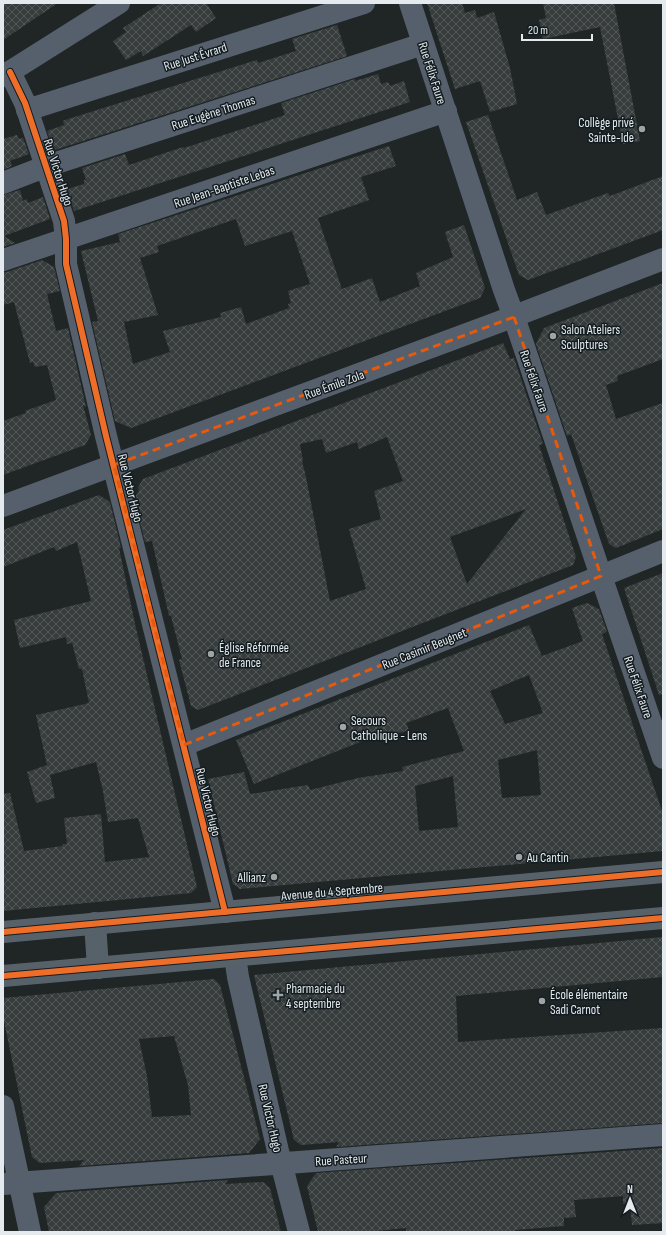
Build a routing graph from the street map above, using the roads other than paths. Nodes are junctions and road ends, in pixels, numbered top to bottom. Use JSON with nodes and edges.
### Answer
{"nodes":[{"id":1,"x":120,"y":3,"type":"edge"},
{"id":2,"x":364,"y":3,"type":"edge"},
{"id":3,"x":410,"y":3,"type":"edge"},
{"id":4,"x":423,"y":44,"type":"junction"},
{"id":5,"x":7,"y":74,"type":"edge"},
{"id":6,"x":27,"y":110,"type":"junction"},
{"id":7,"x":446,"y":111,"type":"junction"},
{"id":8,"x":46,"y":166,"type":"junction"},
{"id":9,"x":3,"y":182,"type":"edge"},
{"id":10,"x":66,"y":239,"type":"junction"},
{"id":11,"x":663,"y":258,"type":"edge"},
{"id":12,"x":3,"y":260,"type":"edge"},
{"id":13,"x":514,"y":317,"type":"junction"},
{"id":14,"x":114,"y":465,"type":"junction"},
{"id":15,"x":3,"y":506,"type":"edge"},
{"id":16,"x":663,"y":551,"type":"edge"},
{"id":17,"x":600,"y":576,"type":"junction"},
{"id":18,"x":659,"y":734,"type":"edge"},
{"id":19,"x":184,"y":745,"type":"junction"},
{"id":20,"x":663,"y":758,"type":"edge"},
{"id":21,"x":663,"y":872,"type":"edge"},
{"id":22,"x":225,"y":912,"type":"junction"},
{"id":23,"x":663,"y":918,"type":"edge"},
{"id":24,"x":95,"y":923,"type":"junction"},
{"id":25,"x":3,"y":932,"type":"edge"},
{"id":26,"x":235,"y":956,"type":"junction"},
{"id":27,"x":98,"y":968,"type":"junction"},
{"id":28,"x":3,"y":976,"type":"edge"},
{"id":29,"x":3,"y":1106,"type":"edge"},
{"id":30,"x":663,"y":1135,"type":"edge"},
{"id":31,"x":282,"y":1164,"type":"junction"},
{"id":32,"x":11,"y":1184,"type":"edge"},
{"id":33,"x":30,"y":1232,"type":"edge"},
{"id":34,"x":299,"y":1232,"type":"edge"}],
"edges":[{"from":1,"to":5,"type":"street"},
{"from":2,"to":6,"type":"street","name":"Rue Just Évrard"},
{"from":3,"to":4,"type":"street","name":"Rue Félix Faure"},
{"from":4,"to":7,"type":"street","name":"Rue Félix Faure"},
{"from":4,"to":8,"type":"street","name":"Rue Eugène Thomas"},
{"from":5,"to":6,"type":"street","name":"Rue Victor Hugo"},
{"from":6,"to":8,"type":"street","name":"Rue Victor Hugo"},
{"from":7,"to":10,"type":"street","name":"Rue Jean-Baptiste Lebas"},
{"from":7,"to":13,"type":"street","name":"Rue Félix Faure"},
{"from":8,"to":9,"type":"street","name":"Rue Eugène Thomas"},
{"from":8,"to":10,"type":"street","name":"Rue Victor Hugo"},
{"from":10,"to":12,"type":"street","name":"Rue Jean-Baptiste Lebas"},
{"from":10,"to":14,"type":"street","name":"Rue Victor Hugo"},
{"from":11,"to":13,"type":"street","name":"Rue Émile Zola"},
{"from":13,"to":14,"type":"street","name":"Rue Émile Zola"},
{"from":13,"to":17,"type":"street","name":"Rue Félix Faure"},
{"from":14,"to":15,"type":"street","name":"Rue Émile Zola"},
{"from":14,"to":19,"type":"street","name":"Rue Victor Hugo"},
{"from":16,"to":17,"type":"street","name":"Rue Casimir Beugnet"},
{"from":17,"to":18,"type":"street","name":"Rue Félix Faure"},
{"from":17,"to":19,"type":"street","name":"Rue Casimir Beugnet"},
{"from":18,"to":20,"type":"street","name":"Rue Félix Faure"},
{"from":19,"to":22,"type":"street","name":"Rue Victor Hugo"},
{"from":21,"to":22,"type":"main road","name":"Avenue du 4 Septembre"},
{"from":22,"to":24,"type":"main road","name":"Avenue du 4 Septembre"},
{"from":23,"to":26,"type":"main road"},
{"from":24,"to":25,"type":"main road","name":"Avenue du 4 Septembre"},
{"from":24,"to":27,"type":"main road"},
{"from":26,"to":27,"type":"main road"},
{"from":26,"to":31,"type":"street","name":"Rue Victor Hugo"},
{"from":27,"to":28,"type":"main road"},
{"from":29,"to":32,"type":"street"},
{"from":30,"to":31,"type":"street","name":"Rue Pasteur"},
{"from":31,"to":32,"type":"street","name":"Rue Pasteur"},
{"from":31,"to":34,"type":"street","name":"Rue Victor Hugo"},
{"from":32,"to":33,"type":"street"}]}
